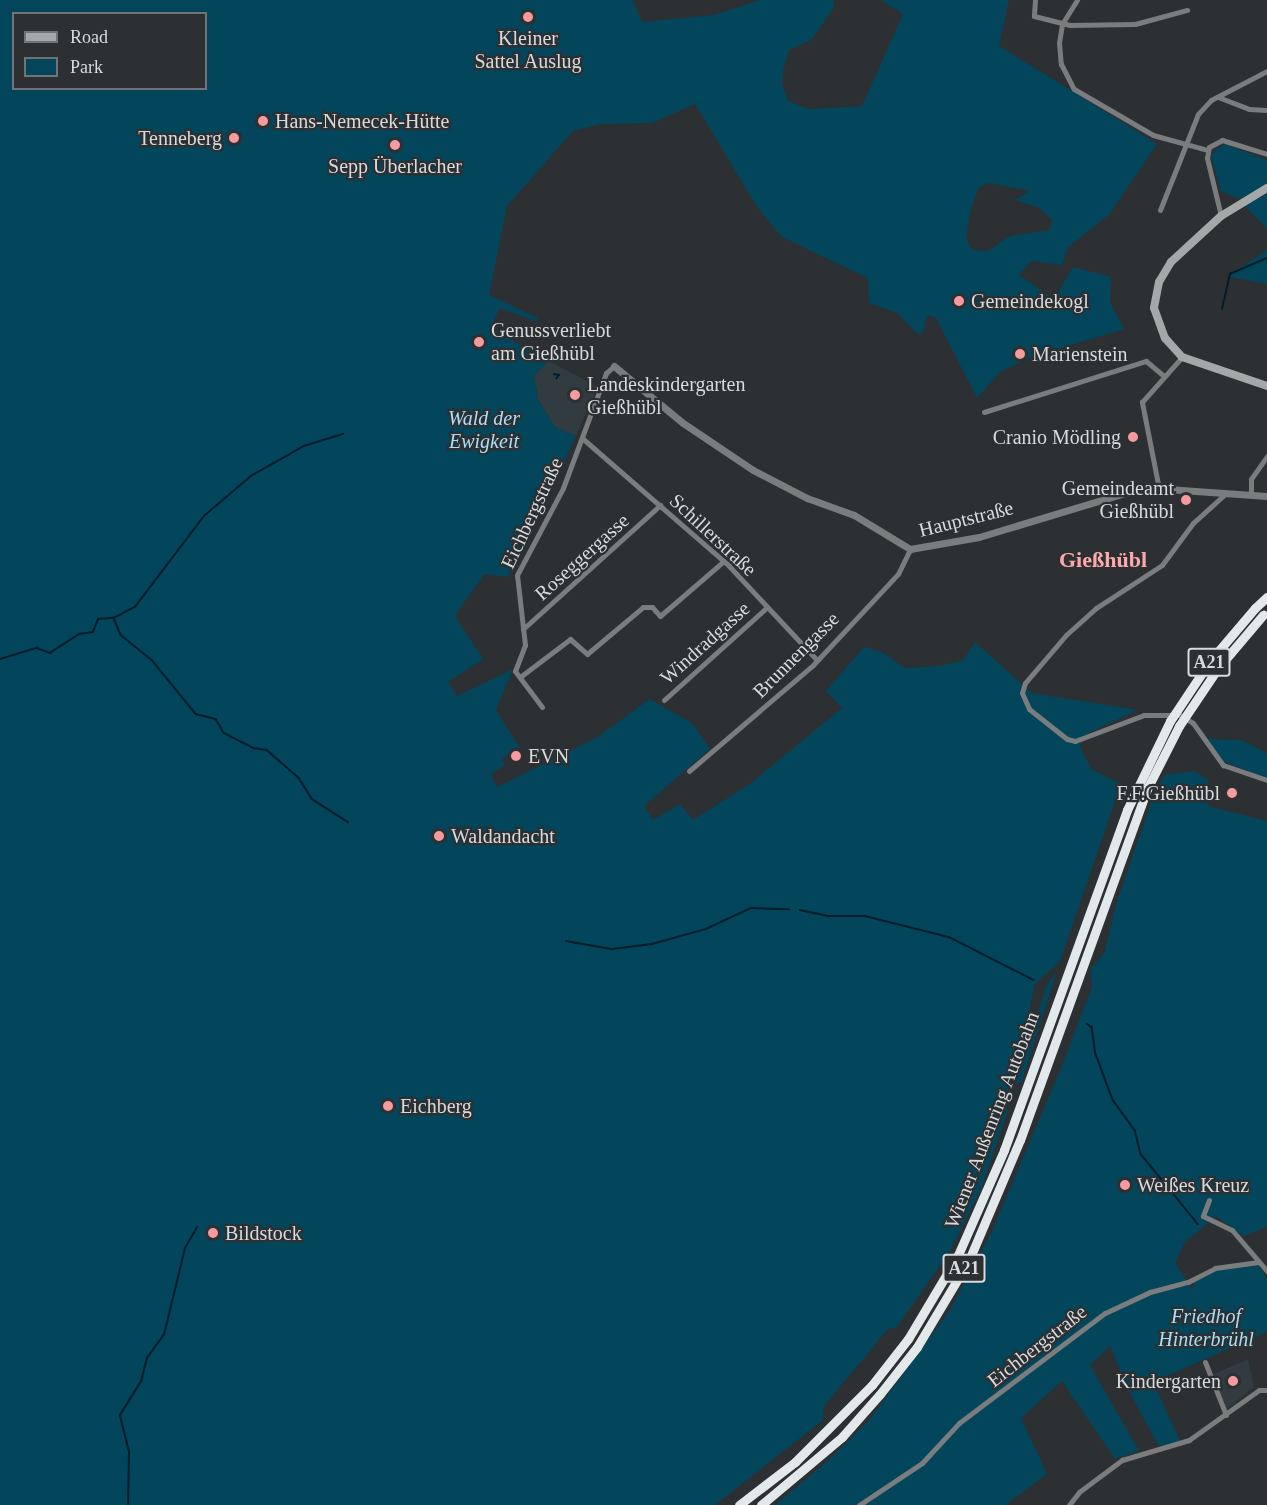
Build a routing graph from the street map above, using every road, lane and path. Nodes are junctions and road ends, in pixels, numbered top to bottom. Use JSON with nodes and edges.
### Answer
{"nodes":[{"id":1,"x":1035,"y":0,"type":"edge"},
{"id":2,"x":1077,"y":0,"type":"edge"},
{"id":3,"x":1188,"y":9,"type":"dead end"},
{"id":4,"x":1062,"y":24,"type":"junction"},
{"id":5,"x":1267,"y":71,"type":"edge"},
{"id":6,"x":1218,"y":97,"type":"junction"},
{"id":7,"x":1267,"y":110,"type":"edge"},
{"id":8,"x":1183,"y":146,"type":"junction"},
{"id":9,"x":1208,"y":150,"type":"junction"},
{"id":10,"x":1267,"y":154,"type":"edge"},
{"id":11,"x":1267,"y":188,"type":"edge"},
{"id":12,"x":1160,"y":210,"type":"dead end"},
{"id":13,"x":1221,"y":216,"type":"junction"},
{"id":14,"x":1182,"y":357,"type":"junction"},
{"id":15,"x":614,"y":366,"type":"joint"},
{"id":16,"x":1164,"y":376,"type":"junction"},
{"id":17,"x":1267,"y":386,"type":"edge"},
{"id":18,"x":984,"y":412,"type":"dead end"},
{"id":19,"x":582,"y":438,"type":"junction"},
{"id":20,"x":1267,"y":456,"type":"edge"},
{"id":21,"x":1159,"y":489,"type":"junction"},
{"id":22,"x":1224,"y":495,"type":"junction"},
{"id":23,"x":1251,"y":495,"type":"junction"},
{"id":24,"x":1267,"y":496,"type":"edge"},
{"id":25,"x":660,"y":505,"type":"junction"},
{"id":26,"x":910,"y":549,"type":"junction"},
{"id":27,"x":724,"y":561,"type":"junction"},
{"id":28,"x":1267,"y":597,"type":"edge"},
{"id":29,"x":766,"y":608,"type":"junction"},
{"id":30,"x":1265,"y":613,"type":"edge"},
{"id":31,"x":523,"y":629,"type":"junction"},
{"id":32,"x":817,"y":660,"type":"junction"},
{"id":33,"x":520,"y":678,"type":"junction"},
{"id":34,"x":664,"y":700,"type":"dead end"},
{"id":35,"x":542,"y":707,"type":"dead end"},
{"id":36,"x":1175,"y":724,"type":"junction"},
{"id":37,"x":690,"y":771,"type":"dead end"},
{"id":38,"x":1267,"y":780,"type":"edge"},
{"id":39,"x":1209,"y":1200,"type":"dead end"},
{"id":40,"x":1259,"y":1262,"type":"junction"},
{"id":41,"x":1267,"y":1271,"type":"edge"},
{"id":42,"x":1205,"y":1362,"type":"dead end"},
{"id":43,"x":1267,"y":1390,"type":"edge"},
{"id":44,"x":1226,"y":1414,"type":"junction"},
{"id":45,"x":740,"y":1505,"type":"edge"},
{"id":46,"x":761,"y":1505,"type":"edge"},
{"id":47,"x":859,"y":1505,"type":"edge"},
{"id":48,"x":1070,"y":1505,"type":"edge"}],
"edges":[{"from":1,"to":4,"type":"street"},
{"from":2,"to":4,"type":"street"},
{"from":3,"to":4,"type":"street"},
{"from":4,"to":8,"type":"street"},
{"from":5,"to":6,"type":"street"},
{"from":6,"to":7,"type":"street"},
{"from":6,"to":8,"type":"street"},
{"from":8,"to":9,"type":"street"},
{"from":8,"to":12,"type":"street"},
{"from":9,"to":10,"type":"street"},
{"from":9,"to":13,"type":"street"},
{"from":11,"to":13,"type":"main road"},
{"from":13,"to":14,"type":"main road"},
{"from":14,"to":16,"type":"street"},
{"from":14,"to":17,"type":"main road"},
{"from":15,"to":19,"type":"street","name":"Eichbergstraße"},
{"from":15,"to":26,"type":"street","name":"Hauptstraße"},
{"from":16,"to":18,"type":"street"},
{"from":16,"to":21,"type":"street"},
{"from":19,"to":25,"type":"street","name":"Schillerstraße"},
{"from":19,"to":31,"type":"street","name":"Eichbergstraße"},
{"from":20,"to":23,"type":"street"},
{"from":21,"to":22,"type":"street","name":"Hauptstraße"},
{"from":21,"to":26,"type":"street","name":"Hauptstraße"},
{"from":22,"to":23,"type":"street","name":"Hauptstraße"},
{"from":22,"to":38,"type":"street"},
{"from":23,"to":24,"type":"street","name":"Hauptstraße"},
{"from":25,"to":27,"type":"street","name":"Schillerstraße"},
{"from":25,"to":31,"type":"street","name":"Roseggergasse"},
{"from":26,"to":32,"type":"street","name":"Brunnengasse"},
{"from":27,"to":29,"type":"street","name":"Schillerstraße"},
{"from":27,"to":33,"type":"street"},
{"from":28,"to":36,"type":"highway","number":"A21","bridge":true},
{"from":29,"to":32,"type":"street","name":"Schillerstraße"},
{"from":29,"to":34,"type":"street","name":"Windradgasse"},
{"from":30,"to":36,"type":"highway","number":"A21","bridge":true},
{"from":31,"to":33,"type":"street","name":"Eichbergstraße"},
{"from":32,"to":37,"type":"street","name":"Brunnengasse"},
{"from":33,"to":35,"type":"street"},
{"from":36,"to":45,"type":"highway","name":"Wiener Außenring Autobahn","number":"A21"},
{"from":36,"to":46,"type":"highway","name":"Wiener Außenring Autobahn","number":"A21"},
{"from":39,"to":40,"type":"street"},
{"from":40,"to":41,"type":"street"},
{"from":40,"to":47,"type":"street","name":"Eichbergstraße"},
{"from":42,"to":44,"type":"street"},
{"from":43,"to":44,"type":"street"},
{"from":44,"to":48,"type":"street"}]}
